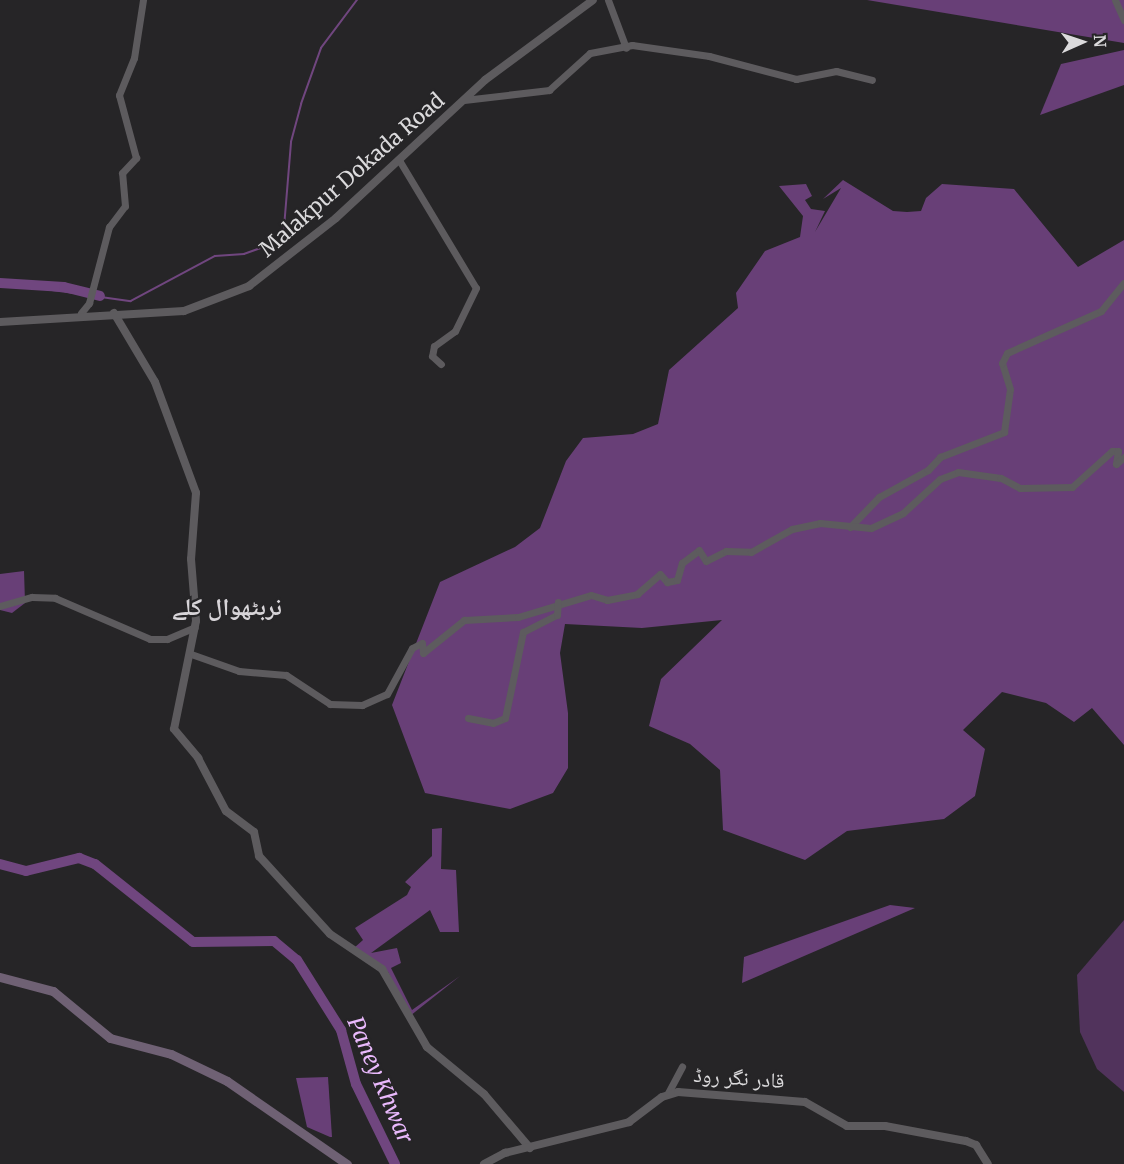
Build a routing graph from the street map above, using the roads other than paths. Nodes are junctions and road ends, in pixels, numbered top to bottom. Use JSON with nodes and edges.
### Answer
{"nodes":[{"id":1,"x":143,"y":0,"type":"edge"},
{"id":2,"x":593,"y":0,"type":"edge"},
{"id":3,"x":608,"y":0,"type":"edge"},
{"id":4,"x":1115,"y":0,"type":"edge"},
{"id":5,"x":1124,"y":20,"type":"edge"},
{"id":6,"x":626,"y":48,"type":"junction"},
{"id":7,"x":872,"y":80,"type":"dead end"},
{"id":8,"x":464,"y":99,"type":"junction"},
{"id":9,"x":399,"y":160,"type":"junction"},
{"id":10,"x":1124,"y":283,"type":"edge"},
{"id":11,"x":89,"y":303,"type":"junction"},
{"id":12,"x":81,"y":313,"type":"junction"},
{"id":13,"x":99,"y":313,"type":"junction"},
{"id":14,"x":114,"y":313,"type":"junction"},
{"id":15,"x":0,"y":322,"type":"edge"},
{"id":16,"x":441,"y":364,"type":"dead end"},
{"id":17,"x":1124,"y":457,"type":"edge"},
{"id":18,"x":850,"y":527,"type":"junction"},
{"id":19,"x":558,"y":602,"type":"junction"},
{"id":20,"x":0,"y":606,"type":"edge"},
{"id":21,"x":195,"y":627,"type":"junction"},
{"id":22,"x":190,"y":654,"type":"junction"},
{"id":23,"x":468,"y":718,"type":"dead end"},
{"id":24,"x":0,"y":977,"type":"edge"},
{"id":25,"x":682,"y":1067,"type":"dead end"},
{"id":26,"x":668,"y":1093,"type":"junction"},
{"id":27,"x":530,"y":1148,"type":"junction"},
{"id":28,"x":345,"y":1162,"type":"edge"},
{"id":29,"x":484,"y":1164,"type":"edge"},
{"id":30,"x":988,"y":1164,"type":"edge"}],
"edges":[{"from":1,"to":11,"type":"street"},
{"from":2,"to":8,"type":"street","name":"Malakpur Dokada Road"},
{"from":3,"to":6,"type":"street"},
{"from":4,"to":5,"type":"street"},
{"from":6,"to":7,"type":"street"},
{"from":6,"to":8,"type":"street"},
{"from":8,"to":9,"type":"street","name":"Malakpur Dokada Road"},
{"from":9,"to":14,"type":"street","name":"Malakpur Dokada Road"},
{"from":9,"to":16,"type":"street"},
{"from":10,"to":18,"type":"street"},
{"from":11,"to":12,"type":"street"},
{"from":11,"to":13,"type":"street"},
{"from":12,"to":13,"type":"street","name":"Malakpur Dokada Road"},
{"from":12,"to":15,"type":"street","name":"Malakpur Dokada Road"},
{"from":13,"to":14,"type":"street","name":"Malakpur Dokada Road"},
{"from":14,"to":21,"type":"street"},
{"from":17,"to":18,"type":"street"},
{"from":18,"to":19,"type":"street"},
{"from":19,"to":22,"type":"street"},
{"from":19,"to":23,"type":"street"},
{"from":20,"to":21,"type":"street"},
{"from":21,"to":22,"type":"street"},
{"from":22,"to":27,"type":"street"},
{"from":24,"to":28,"type":"main road"},
{"from":25,"to":26,"type":"street"},
{"from":26,"to":27,"type":"street","name":"قادر نگر روڈ"},
{"from":26,"to":30,"type":"street","name":"قادر نگر روڈ"},
{"from":27,"to":29,"type":"street","name":"قادر نگر روڈ"}]}
